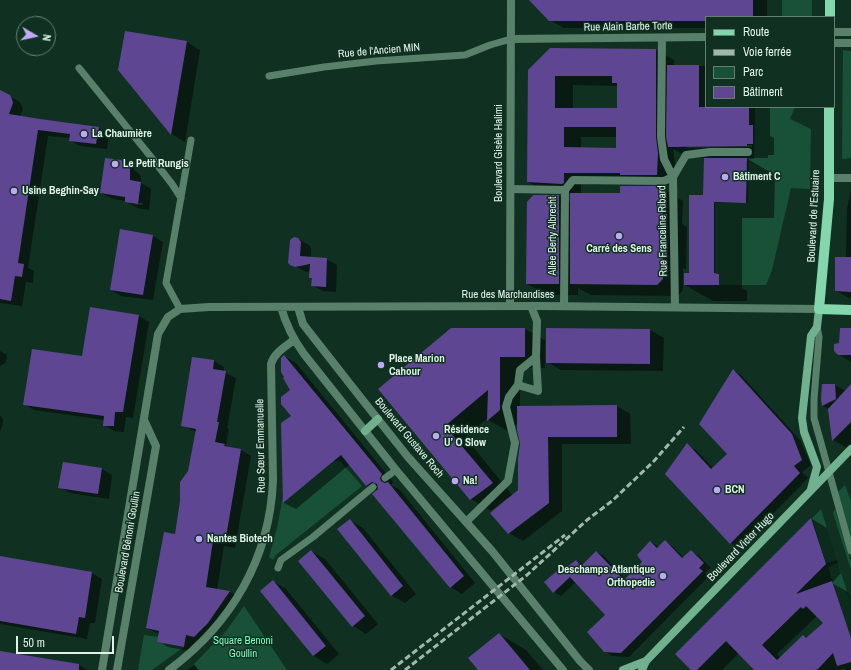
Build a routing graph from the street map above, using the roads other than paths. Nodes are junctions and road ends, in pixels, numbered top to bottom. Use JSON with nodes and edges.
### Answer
{"nodes":[{"id":1,"x":511,"y":0,"type":"edge"},
{"id":2,"x":830,"y":0,"type":"edge"},
{"id":3,"x":830,"y":16,"type":"edge"},
{"id":4,"x":835,"y":32,"type":"edge"},
{"id":5,"x":851,"y":32,"type":"edge"},
{"id":6,"x":662,"y":38,"type":"junction"},
{"id":7,"x":705,"y":38,"type":"edge"},
{"id":8,"x":511,"y":39,"type":"junction"},
{"id":9,"x":835,"y":43,"type":"edge"},
{"id":10,"x":851,"y":43,"type":"edge"},
{"id":11,"x":79,"y":68,"type":"dead end"},
{"id":12,"x":269,"y":76,"type":"dead end"},
{"id":13,"x":829,"y":108,"type":"edge"},
{"id":14,"x":191,"y":140,"type":"dead end"},
{"id":15,"x":748,"y":152,"type":"dead end"},
{"id":16,"x":673,"y":177,"type":"junction"},
{"id":17,"x":829,"y":178,"type":"junction"},
{"id":18,"x":851,"y":178,"type":"edge"},
{"id":19,"x":511,"y":189,"type":"junction"},
{"id":20,"x":565,"y":190,"type":"junction"},
{"id":21,"x":181,"y":198,"type":"junction"},
{"id":22,"x":298,"y":306,"type":"junction"},
{"id":23,"x":510,"y":306,"type":"junction"},
{"id":24,"x":531,"y":306,"type":"junction"},
{"id":25,"x":564,"y":306,"type":"junction"},
{"id":26,"x":281,"y":307,"type":"junction"},
{"id":27,"x":675,"y":307,"type":"junction"},
{"id":28,"x":180,"y":309,"type":"junction"},
{"id":29,"x":818,"y":309,"type":"junction"},
{"id":30,"x":851,"y":310,"type":"edge"},
{"id":31,"x":817,"y":327,"type":"junction"},
{"id":32,"x":294,"y":340,"type":"junction"},
{"id":33,"x":536,"y":357,"type":"junction"},
{"id":34,"x":518,"y":385,"type":"junction"},
{"id":35,"x":378,"y":419,"type":"junction"},
{"id":36,"x":144,"y":420,"type":"junction"},
{"id":37,"x":365,"y":431,"type":"junction"},
{"id":38,"x":851,"y":449,"type":"edge"},
{"id":39,"x":396,"y":470,"type":"junction"},
{"id":40,"x":828,"y":472,"type":"junction"},
{"id":41,"x":385,"y":478,"type":"dead end"},
{"id":42,"x":373,"y":487,"type":"dead end"},
{"id":43,"x":811,"y":489,"type":"junction"},
{"id":44,"x":466,"y":522,"type":"junction"},
{"id":45,"x":851,"y":551,"type":"edge"},
{"id":46,"x":278,"y":568,"type":"dead end"},
{"id":47,"x":646,"y":661,"type":"junction"},
{"id":48,"x":102,"y":670,"type":"edge"},
{"id":49,"x":117,"y":670,"type":"edge"},
{"id":50,"x":169,"y":670,"type":"edge"},
{"id":51,"x":563,"y":670,"type":"edge"},
{"id":52,"x":589,"y":670,"type":"edge"},
{"id":53,"x":622,"y":670,"type":"edge"},
{"id":54,"x":642,"y":670,"type":"edge"}],
"edges":[{"from":1,"to":8,"type":"street","name":"Boulevard Gisèle Halimi"},
{"from":2,"to":3,"type":"main road"},
{"from":4,"to":5,"type":"street"},
{"from":6,"to":7,"type":"street","name":"Rue Alain Barbe Torte"},
{"from":6,"to":8,"type":"street","name":"Rue Alain Barbe Torte"},
{"from":6,"to":16,"type":"street","name":"Rue Franceline Ribard"},
{"from":8,"to":12,"type":"lane","name":"Rue de l'Ancien MIN"},
{"from":8,"to":19,"type":"street","name":"Boulevard Gisèle Halimi"},
{"from":9,"to":10,"type":"street"},
{"from":11,"to":21,"type":"lane"},
{"from":13,"to":17,"type":"main road","name":"Boulevard de l'Estuaire"},
{"from":14,"to":21,"type":"lane"},
{"from":15,"to":16,"type":"street"},
{"from":16,"to":20,"type":"street"},
{"from":16,"to":27,"type":"street","name":"Rue Franceline Ribard"},
{"from":17,"to":18,"type":"street"},
{"from":17,"to":29,"type":"main road","name":"Boulevard de l'Estuaire"},
{"from":19,"to":20,"type":"street"},
{"from":19,"to":23,"type":"street","name":"Boulevard Gisèle Halimi"},
{"from":20,"to":25,"type":"street","name":"Allée Berty Albrecht"},
{"from":21,"to":28,"type":"lane"},
{"from":22,"to":23,"type":"street","name":"Rue des Marchandises"},
{"from":22,"to":26,"type":"street","name":"Rue des Marchandises"},
{"from":22,"to":35,"type":"street","name":"Boulevard Gustave Roch"},
{"from":23,"to":24,"type":"street","name":"Rue des Marchandises"},
{"from":24,"to":25,"type":"street","name":"Rue des Marchandises"},
{"from":24,"to":33,"type":"street"},
{"from":25,"to":27,"type":"street","name":"Rue des Marchandises"},
{"from":26,"to":28,"type":"street","name":"Rue des Marchandises"},
{"from":26,"to":32,"type":"street"},
{"from":27,"to":29,"type":"street","name":"Rue des Marchandises"},
{"from":28,"to":36,"type":"street","name":"Boulevard Bénoni Goullin"},
{"from":29,"to":30,"type":"main road"},
{"from":29,"to":31,"type":"main road","name":"Boulevard de l'Estuaire"},
{"from":31,"to":40,"type":"lane","name":"Boulevard de l'Estuaire"},
{"from":31,"to":43,"type":"main road","name":"Boulevard de l'Estuaire"},
{"from":32,"to":37,"type":"street"},
{"from":32,"to":50,"type":"street","name":"Rue Sœur Emmanuelle"},
{"from":33,"to":34,"type":"street"},
{"from":33,"to":34,"type":"street"},
{"from":34,"to":44,"type":"street"},
{"from":35,"to":37,"type":"main road"},
{"from":35,"to":44,"type":"street","name":"Boulevard Gustave Roch"},
{"from":36,"to":48,"type":"street","name":"Boulevard Bénoni Goullin"},
{"from":36,"to":49,"type":"street","name":"Boulevard Bénoni Goullin"},
{"from":37,"to":39,"type":"street"},
{"from":38,"to":40,"type":"main road","name":"Boulevard Victor Hugo"},
{"from":39,"to":41,"type":"lane"},
{"from":39,"to":51,"type":"street"},
{"from":40,"to":43,"type":"main road","name":"Boulevard Victor Hugo"},
{"from":40,"to":45,"type":"lane","name":"Boulevard de l'Estuaire"},
{"from":42,"to":46,"type":"lane"},
{"from":43,"to":47,"type":"main road","name":"Boulevard Victor Hugo"},
{"from":44,"to":52,"type":"street","name":"Boulevard Gustave Roch"},
{"from":47,"to":53,"type":"main road","name":"Boulevard Victor Hugo"},
{"from":47,"to":54,"type":"main road","name":"Boulevard Victor Hugo"}]}
